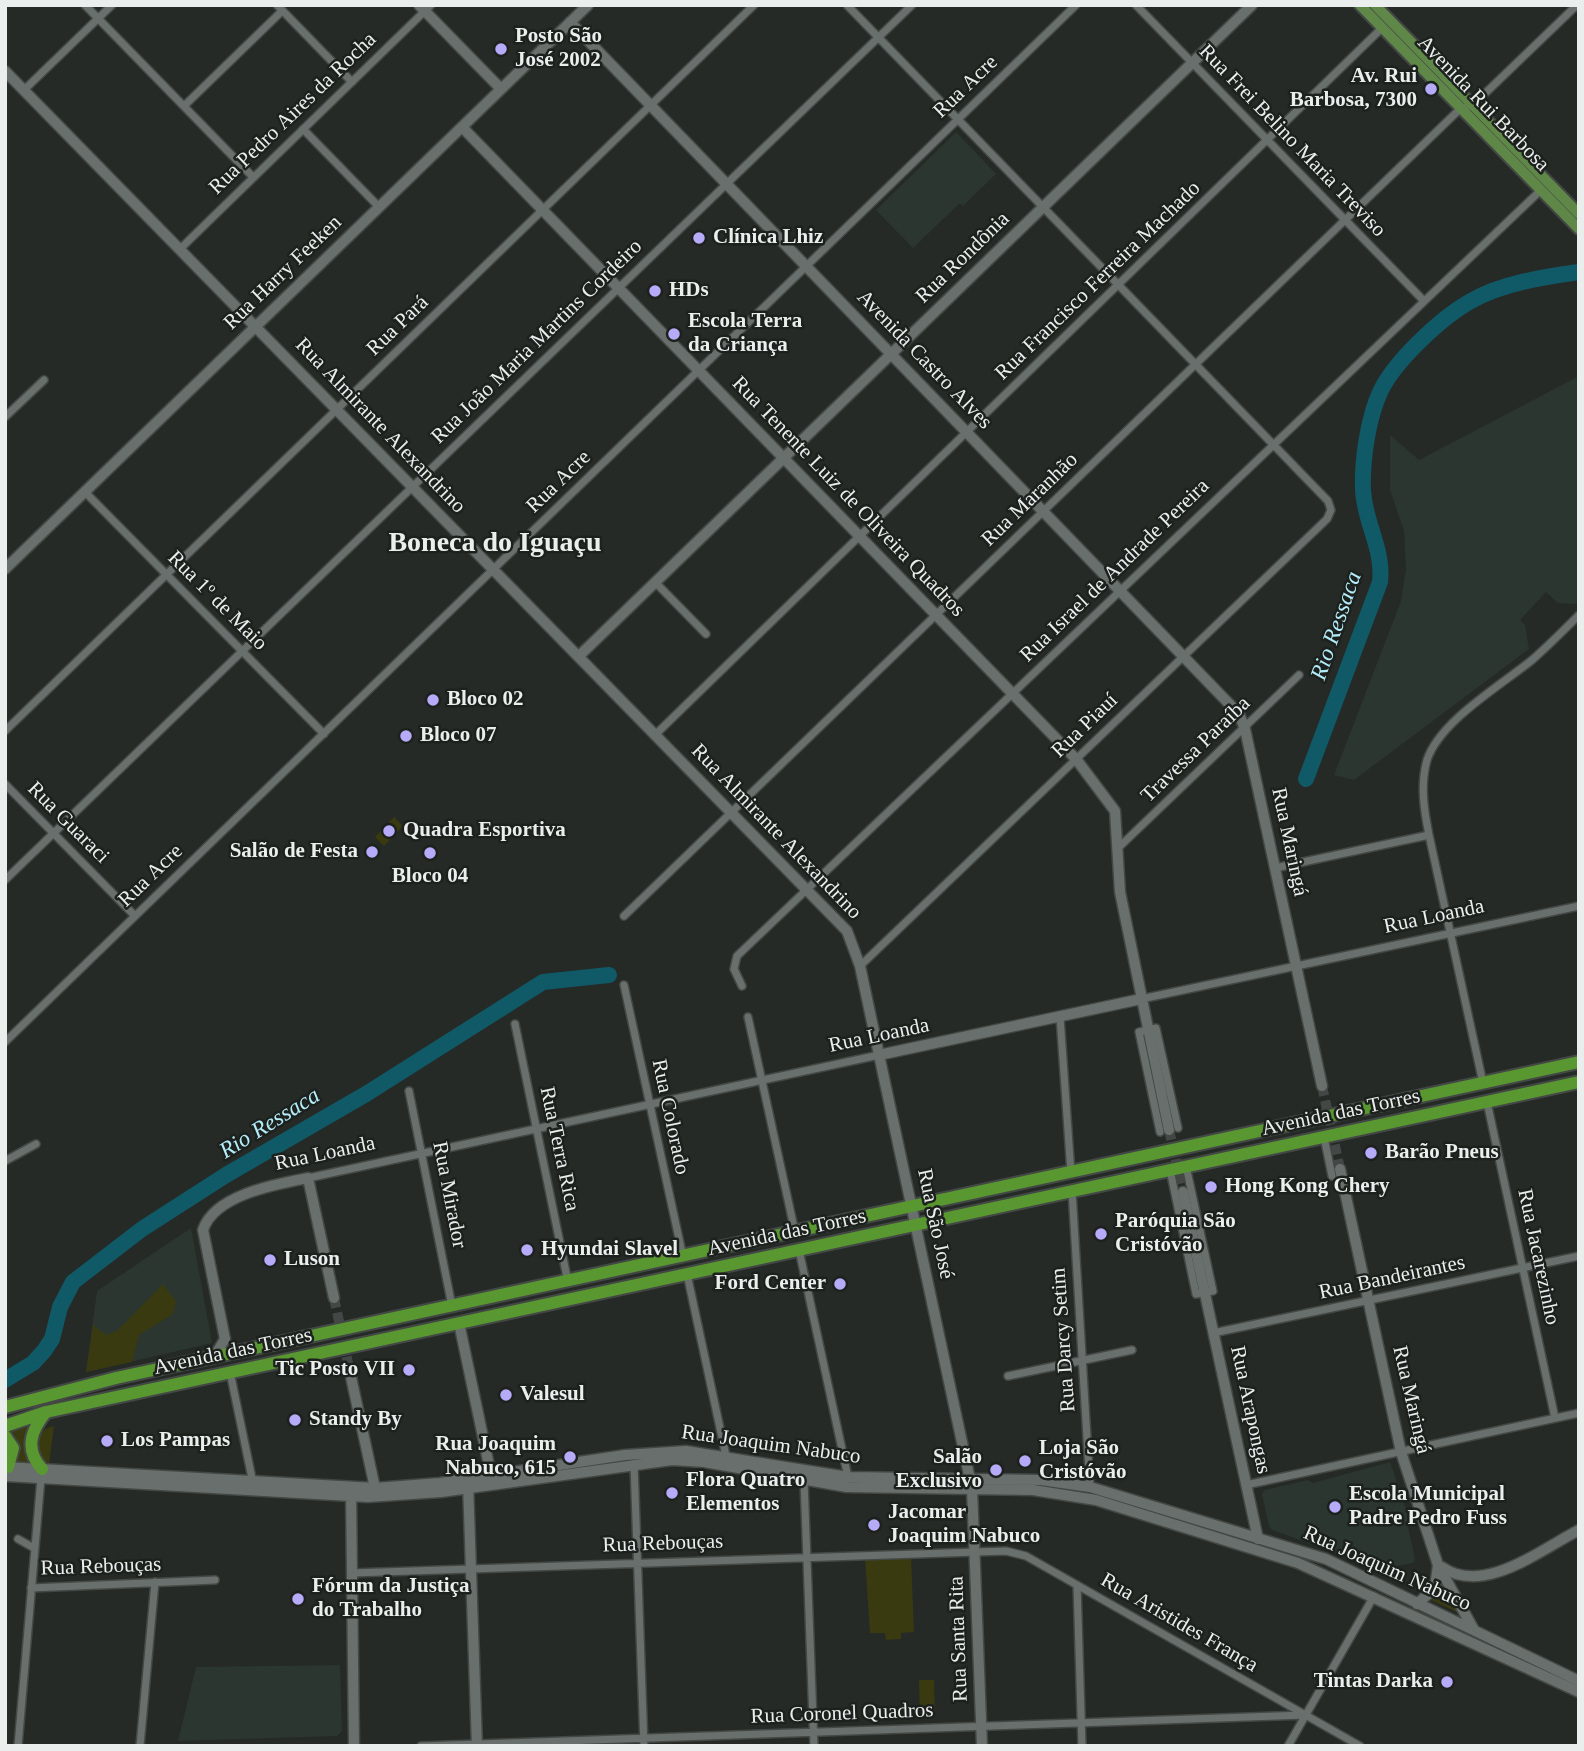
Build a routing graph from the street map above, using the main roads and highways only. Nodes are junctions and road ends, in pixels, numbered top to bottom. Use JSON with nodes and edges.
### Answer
{"nodes":[{"id":1,"x":588,"y":5,"type":"edge"},
{"id":2,"x":1252,"y":5,"type":"edge"},
{"id":3,"x":1360,"y":5,"type":"edge"},
{"id":4,"x":425,"y":7,"type":"edge"},
{"id":5,"x":1382,"y":8,"type":"edge"},
{"id":6,"x":570,"y":22,"type":"junction"},
{"id":7,"x":5,"y":71,"type":"edge"},
{"id":8,"x":501,"y":89,"type":"junction"},
{"id":9,"x":462,"y":127,"type":"junction"},
{"id":10,"x":1579,"y":214,"type":"edge"},
{"id":11,"x":1579,"y":229,"type":"edge"},
{"id":12,"x":256,"y":327,"type":"junction"},
{"id":13,"x":891,"y":354,"type":"junction"},
{"id":14,"x":783,"y":458,"type":"junction"},
{"id":15,"x":5,"y":569,"type":"edge"},
{"id":16,"x":579,"y":656,"type":"junction"},
{"id":17,"x":1245,"y":729,"type":"joint"},
{"id":18,"x":860,"y":966,"type":"joint"},
{"id":19,"x":1141,"y":999,"type":"junction"},
{"id":20,"x":879,"y":1055,"type":"junction"},
{"id":21,"x":1579,"y":1062,"type":"edge"},
{"id":22,"x":1579,"y":1082,"type":"edge"},
{"id":23,"x":1322,"y":1086,"type":"tunnel mouth"},
{"id":24,"x":1169,"y":1130,"type":"tunnel mouth"},
{"id":25,"x":1336,"y":1172,"type":"tunnel mouth"},
{"id":26,"x":1182,"y":1192,"type":"tunnel mouth"},
{"id":27,"x":912,"y":1207,"type":"junction"},
{"id":28,"x":916,"y":1225,"type":"junction"},
{"id":29,"x":334,"y":1298,"type":"tunnel mouth"},
{"id":30,"x":459,"y":1323,"type":"junction"},
{"id":31,"x":214,"y":1357,"type":"junction"},
{"id":32,"x":351,"y":1377,"type":"tunnel mouth"},
{"id":33,"x":5,"y":1407,"type":"edge"},
{"id":34,"x":46,"y":1412,"type":"junction"},
{"id":35,"x":5,"y":1426,"type":"edge"},
{"id":36,"x":5,"y":1436,"type":"edge"},
{"id":37,"x":6,"y":1472,"type":"edge"},
{"id":38,"x":41,"y":1474,"type":"junction"},
{"id":39,"x":491,"y":1475,"type":"junction"},
{"id":40,"x":468,"y":1484,"type":"junction"},
{"id":41,"x":971,"y":1484,"type":"junction"},
{"id":42,"x":375,"y":1488,"type":"junction"},
{"id":43,"x":351,"y":1492,"type":"junction"},
{"id":44,"x":1579,"y":1530,"type":"edge"},
{"id":45,"x":1257,"y":1536,"type":"junction"},
{"id":46,"x":1261,"y":1550,"type":"junction"},
{"id":47,"x":1438,"y":1564,"type":"junction"},
{"id":48,"x":1420,"y":1603,"type":"junction"},
{"id":49,"x":1397,"y":1606,"type":"junction"},
{"id":50,"x":1475,"y":1630,"type":"junction"},
{"id":51,"x":1579,"y":1681,"type":"edge"},
{"id":52,"x":1579,"y":1692,"type":"edge"},
{"id":53,"x":477,"y":1745,"type":"edge"},
{"id":54,"x":354,"y":1746,"type":"edge"},
{"id":55,"x":982,"y":1746,"type":"edge"}],
"edges":[{"from":1,"to":6,"type":"main road","name":"Rua Harry Feeken"},
{"from":2,"to":13,"type":"main road","name":"Rua Rondônia"},
{"from":3,"to":11,"type":"main road","name":"Avenida Rui Barbosa"},
{"from":4,"to":8,"type":"main road"},
{"from":5,"to":10,"type":"main road","name":"Avenida Rui Barbosa"},
{"from":6,"to":8,"type":"main road","name":"Rua Harry Feeken"},
{"from":6,"to":13,"type":"main road","name":"Avenida Castro Alves"},
{"from":7,"to":12,"type":"main road","name":"Rua Almirante Alexandrino"},
{"from":8,"to":9,"type":"main road","name":"Rua Harry Feeken"},
{"from":9,"to":12,"type":"main road","name":"Rua Harry Feeken"},
{"from":9,"to":14,"type":"main road","name":"Rua Tenente Luiz de Oliveira Quadros"},
{"from":12,"to":15,"type":"main road","name":"Rua Harry Feeken"},
{"from":12,"to":16,"type":"main road","name":"Rua Almirante Alexandrino"},
{"from":13,"to":14,"type":"main road","name":"Rua Rondônia"},
{"from":13,"to":17,"type":"main road","name":"Avenida Castro Alves"},
{"from":14,"to":16,"type":"main road","name":"Rua Rondônia"},
{"from":14,"to":19,"type":"main road","name":"Rua Tenente Luiz de Oliveira Quadros"},
{"from":16,"to":18,"type":"main road","name":"Rua Almirante Alexandrino"},
{"from":17,"to":23,"type":"main road","name":"Rua Maringá"},
{"from":18,"to":20,"type":"main road","name":"Rua São José"},
{"from":19,"to":20,"type":"main road","name":"Rua Loanda"},
{"from":19,"to":24,"type":"main road"},
{"from":20,"to":27,"type":"main road","name":"Rua São José"},
{"from":21,"to":27,"type":"highway","name":"Avenida das Torres"},
{"from":22,"to":28,"type":"highway","name":"Avenida das Torres"},
{"from":25,"to":47,"type":"main road","name":"Rua Maringá"},
{"from":26,"to":45,"type":"main road","name":"Rua Arapongas"},
{"from":27,"to":28,"type":"main road","name":"Rua São José"},
{"from":27,"to":31,"type":"highway","name":"Avenida das Torres"},
{"from":28,"to":30,"type":"highway","name":"Avenida das Torres"},
{"from":28,"to":41,"type":"main road","name":"Rua São José"},
{"from":29,"to":31,"type":"main road","name":"Rua Loanda"},
{"from":30,"to":34,"type":"highway","name":"Avenida das Torres"},
{"from":30,"to":39,"type":"main road"},
{"from":31,"to":33,"type":"highway","name":"Avenida das Torres"},
{"from":32,"to":42,"type":"main road"},
{"from":34,"to":35,"type":"highway","name":"Avenida das Torres"},
{"from":34,"to":38,"type":"highway"},
{"from":36,"to":37,"type":"highway"},
{"from":37,"to":38,"type":"main road","name":"Rua Joaquim Nabuco"},
{"from":38,"to":43,"type":"main road","name":"Rua Joaquim Nabuco"},
{"from":38,"to":43,"type":"main road","name":"Rua Joaquim Nabuco"},
{"from":39,"to":40,"type":"main road","name":"Rua Joaquim Nabuco"},
{"from":39,"to":41,"type":"main road","name":"Rua Joaquim Nabuco"},
{"from":40,"to":41,"type":"main road","name":"Rua Joaquim Nabuco"},
{"from":40,"to":42,"type":"main road","name":"Rua Joaquim Nabuco"},
{"from":40,"to":43,"type":"main road","name":"Rua Joaquim Nabuco"},
{"from":40,"to":53,"type":"main road"},
{"from":41,"to":45,"type":"main road","name":"Rua Joaquim Nabuco"},
{"from":41,"to":46,"type":"main road","name":"Rua Joaquim Nabuco"},
{"from":41,"to":55,"type":"main road","name":"Rua Santa Rita"},
{"from":42,"to":43,"type":"main road","name":"Rua Joaquim Nabuco"},
{"from":43,"to":54,"type":"main road"},
{"from":44,"to":47,"type":"main road"},
{"from":45,"to":46,"type":"main road","name":"Rua Arapongas"},
{"from":45,"to":48,"type":"main road","name":"Rua Joaquim Nabuco"},
{"from":46,"to":49,"type":"main road","name":"Rua Joaquim Nabuco"},
{"from":47,"to":48,"type":"main road"},
{"from":47,"to":50,"type":"main road","name":"Rua Maringá"},
{"from":48,"to":49,"type":"main road"},
{"from":48,"to":50,"type":"main road","name":"Rua Joaquim Nabuco"},
{"from":49,"to":52,"type":"main road","name":"Rua Joaquim Nabuco"},
{"from":50,"to":51,"type":"main road","name":"Rua Joaquim Nabuco"}]}
